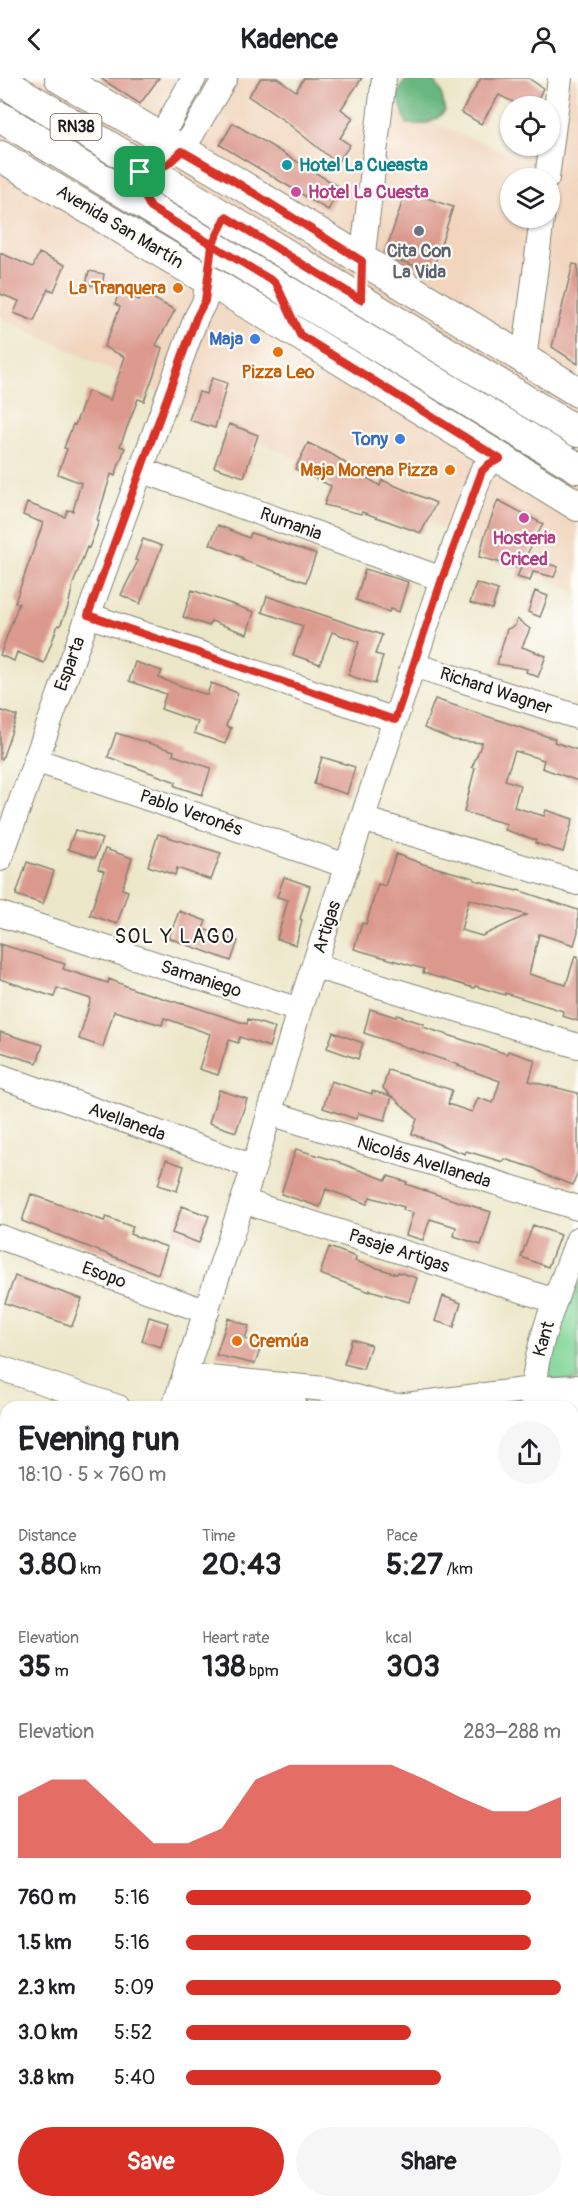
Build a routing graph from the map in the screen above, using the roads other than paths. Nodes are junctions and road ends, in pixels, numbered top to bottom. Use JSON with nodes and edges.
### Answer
{"nodes":[{"id":1,"x":60,"y":78,"type":"edge"},
{"id":2,"x":194,"y":78,"type":"edge"},
{"id":3,"x":225,"y":78,"type":"edge"},
{"id":4,"x":384,"y":78,"type":"edge"},
{"id":5,"x":560,"y":78,"type":"edge"},
{"id":6,"x":0,"y":80,"type":"edge"},
{"id":7,"x":2,"y":119,"type":"edge"},
{"id":8,"x":171,"y":144,"type":"junction"},
{"id":9,"x":0,"y":156,"type":"edge"},
{"id":10,"x":548,"y":168,"type":"edge"},
{"id":11,"x":144,"y":172,"type":"junction"},
{"id":12,"x":231,"y":179,"type":"junction"},
{"id":13,"x":151,"y":208,"type":"junction"},
{"id":14,"x":226,"y":217,"type":"junction"},
{"id":15,"x":541,"y":228,"type":"edge"},
{"id":16,"x":212,"y":245,"type":"junction"},
{"id":17,"x":362,"y":261,"type":"junction"},
{"id":18,"x":264,"y":276,"type":"junction"},
{"id":19,"x":212,"y":290,"type":"junction"},
{"id":20,"x":361,"y":300,"type":"junction"},
{"id":21,"x":300,"y":335,"type":"junction"},
{"id":22,"x":524,"y":359,"type":"junction"},
{"id":23,"x":578,"y":392,"type":"edge"},
{"id":24,"x":516,"y":395,"type":"junction"},
{"id":25,"x":578,"y":432,"type":"edge"},
{"id":26,"x":578,"y":443,"type":"edge"},
{"id":27,"x":517,"y":445,"type":"junction"},
{"id":28,"x":578,"y":468,"type":"edge"},
{"id":29,"x":141,"y":470,"type":"junction"},
{"id":30,"x":578,"y":506,"type":"edge"},
{"id":31,"x":442,"y":579,"type":"junction"},
{"id":32,"x":88,"y":615,"type":"junction"},
{"id":33,"x":414,"y":665,"type":"junction"},
{"id":34,"x":578,"y":717,"type":"edge"},
{"id":35,"x":395,"y":720,"type":"junction"},
{"id":36,"x":35,"y":760,"type":"junction"},
{"id":37,"x":362,"y":819,"type":"junction"},
{"id":38,"x":0,"y":859,"type":"edge"},
{"id":39,"x":347,"y":866,"type":"junction"},
{"id":40,"x":578,"y":884,"type":"edge"},
{"id":41,"x":0,"y":914,"type":"edge"},
{"id":42,"x":314,"y":966,"type":"junction"},
{"id":43,"x":299,"y":1010,"type":"junction"},
{"id":44,"x":578,"y":1046,"type":"edge"},
{"id":45,"x":0,"y":1076,"type":"edge"},
{"id":46,"x":270,"y":1113,"type":"junction"},
{"id":47,"x":254,"y":1167,"type":"junction"},
{"id":48,"x":243,"y":1201,"type":"junction"},
{"id":49,"x":578,"y":1208,"type":"edge"},
{"id":50,"x":0,"y":1238,"type":"edge"},
{"id":51,"x":578,"y":1239,"type":"edge"},
{"id":52,"x":555,"y":1301,"type":"junction"},
{"id":53,"x":207,"y":1312,"type":"junction"},
{"id":54,"x":0,"y":1368,"type":"edge"},
{"id":55,"x":187,"y":1372,"type":"junction"},
{"id":56,"x":578,"y":1388,"type":"edge"},
{"id":57,"x":100,"y":1401,"type":"edge"},
{"id":58,"x":176,"y":1401,"type":"edge"},
{"id":59,"x":370,"y":1401,"type":"edge"},
{"id":60,"x":537,"y":1401,"type":"edge"}],
"edges":[{"from":1,"to":8,"type":"main road"},
{"from":2,"to":8,"type":"street"},
{"from":3,"to":8,"type":"street"},
{"from":4,"to":17,"type":"street"},
{"from":5,"to":10,"type":"street"},
{"from":6,"to":11,"type":"main road","number":"RN38"},
{"from":7,"to":11,"type":"main road"},
{"from":7,"to":13,"type":"main road","number":"RN38"},
{"from":8,"to":11,"type":"main road"},
{"from":8,"to":12,"type":"main road"},
{"from":9,"to":19,"type":"main road","name":"Avenida San Martín"},
{"from":11,"to":13,"type":"main road"},
{"from":11,"to":14,"type":"main road","number":"RN38"},
{"from":12,"to":14,"type":"main road"},
{"from":12,"to":17,"type":"main road"},
{"from":13,"to":16,"type":"main road","number":"RN38"},
{"from":14,"to":16,"type":"main road"},
{"from":14,"to":20,"type":"main road","number":"RN38"},
{"from":15,"to":22,"type":"street"},
{"from":16,"to":18,"type":"main road","number":"RN38"},
{"from":16,"to":19,"type":"main road"},
{"from":17,"to":20,"type":"main road"},
{"from":17,"to":22,"type":"main road"},
{"from":18,"to":19,"type":"main road"},
{"from":18,"to":21,"type":"main road"},
{"from":18,"to":27,"type":"main road","number":"RN38"},
{"from":19,"to":21,"type":"main road","name":"Avenida San Martín"},
{"from":19,"to":29,"type":"street","name":"Esparta"},
{"from":20,"to":24,"type":"main road","number":"RN38"},
{"from":21,"to":27,"type":"main road","name":"Avenida San Martín"},
{"from":22,"to":23,"type":"main road"},
{"from":22,"to":24,"type":"main road"},
{"from":24,"to":25,"type":"main road","number":"RN38"},
{"from":24,"to":27,"type":"main road"},
{"from":26,"to":27,"type":"main road"},
{"from":27,"to":28,"type":"main road","number":"RN38"},
{"from":27,"to":30,"type":"main road","name":"Avenida San Martín"},
{"from":27,"to":31,"type":"street","name":"Artigas"},
{"from":29,"to":31,"type":"street","name":"Rumania"},
{"from":29,"to":32,"type":"street","name":"Esparta"},
{"from":31,"to":33,"type":"street","name":"Artigas"},
{"from":32,"to":35,"type":"street"},
{"from":32,"to":36,"type":"street","name":"Esparta"},
{"from":33,"to":34,"type":"street","name":"Richard Wagner"},
{"from":33,"to":35,"type":"street","name":"Artigas"},
{"from":35,"to":37,"type":"street","name":"Artigas"},
{"from":36,"to":38,"type":"street","name":"Esparta"},
{"from":36,"to":39,"type":"street","name":"Pablo Veronés"},
{"from":37,"to":39,"type":"street","name":"Artigas"},
{"from":37,"to":40,"type":"street"},
{"from":39,"to":42,"type":"street","name":"Artigas"},
{"from":41,"to":43,"type":"street","name":"Samaniego"},
{"from":42,"to":43,"type":"street","name":"Artigas"},
{"from":42,"to":44,"type":"street"},
{"from":43,"to":46,"type":"street","name":"Artigas"},
{"from":45,"to":47,"type":"street","name":"Avellaneda"},
{"from":46,"to":47,"type":"street","name":"Artigas"},
{"from":46,"to":49,"type":"street","name":"Nicolás Avellaneda"},
{"from":47,"to":48,"type":"street","name":"Artigas"},
{"from":48,"to":52,"type":"street","name":"Pasaje Artigas"},
{"from":48,"to":53,"type":"street","name":"Artigas"},
{"from":50,"to":53,"type":"street","name":"Esopo"},
{"from":51,"to":52,"type":"street","name":"Kant"},
{"from":52,"to":60,"type":"street","name":"Kant"},
{"from":53,"to":55,"type":"street","name":"Artigas"},
{"from":54,"to":57,"type":"street"},
{"from":55,"to":58,"type":"street","name":"Artigas"},
{"from":55,"to":59,"type":"street"},
{"from":56,"to":60,"type":"street"}]}
